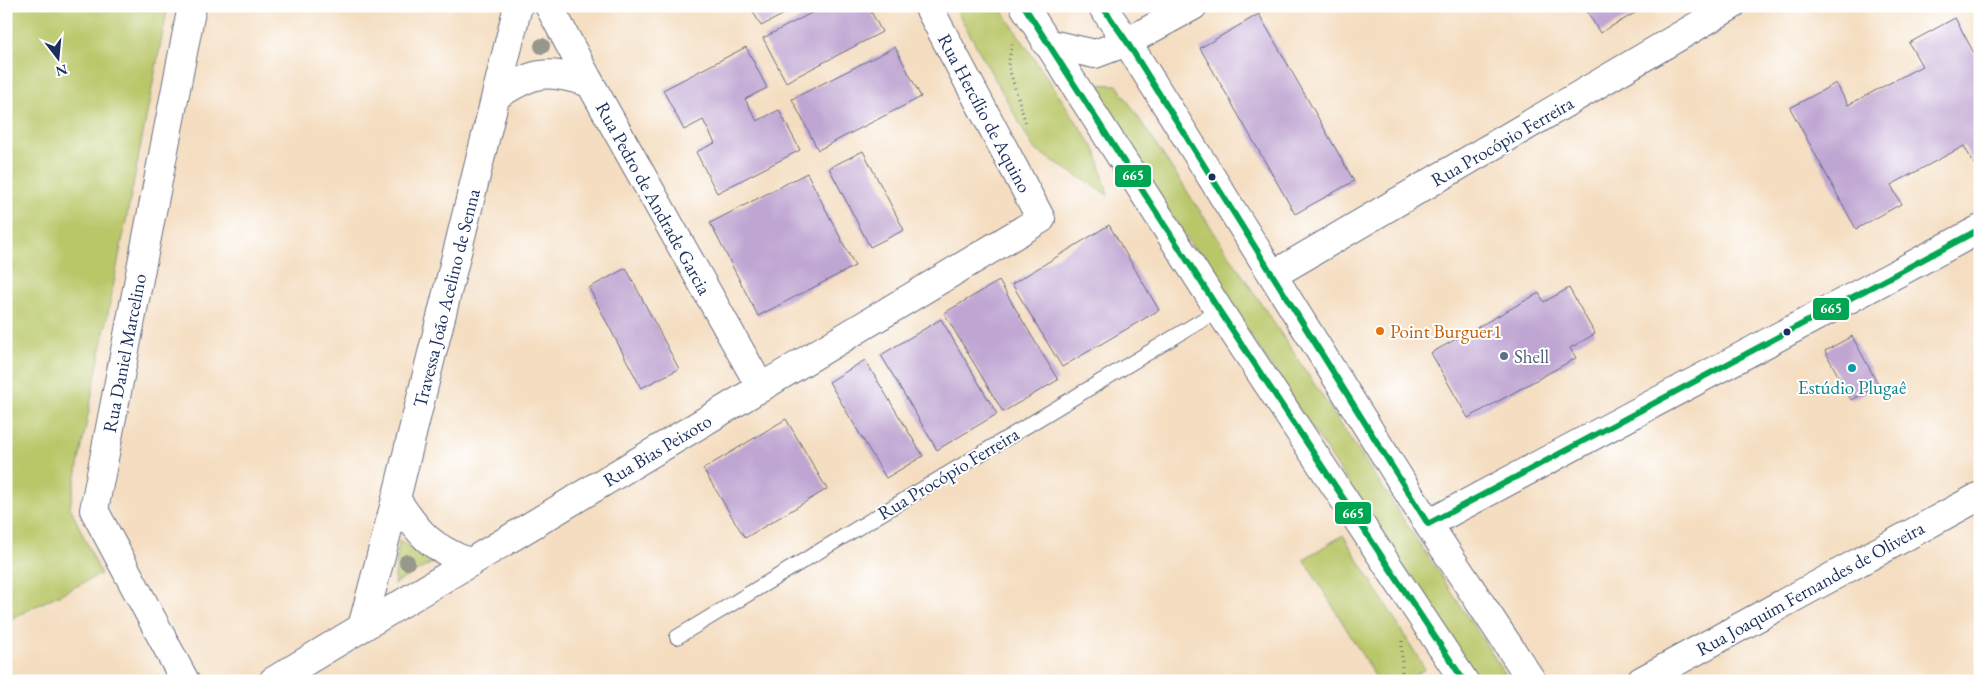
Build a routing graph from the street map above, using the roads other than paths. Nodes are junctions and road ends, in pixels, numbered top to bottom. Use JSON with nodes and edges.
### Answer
{"nodes":[{"id":1,"x":192,"y":6,"type":"edge"},
{"id":2,"x":518,"y":6,"type":"edge"},
{"id":3,"x":550,"y":6,"type":"edge"},
{"id":4,"x":928,"y":6,"type":"edge"},
{"id":5,"x":1024,"y":6,"type":"edge"},
{"id":6,"x":1102,"y":6,"type":"edge"},
{"id":7,"x":1192,"y":6,"type":"edge"},
{"id":8,"x":1731,"y":6,"type":"edge"},
{"id":9,"x":1158,"y":14,"type":"edge"},
{"id":10,"x":1042,"y":37,"type":"junction"},
{"id":11,"x":1127,"y":42,"type":"junction"},
{"id":12,"x":590,"y":83,"type":"junction"},
{"id":13,"x":496,"y":96,"type":"junction"},
{"id":14,"x":1041,"y":219,"type":"joint"},
{"id":15,"x":1980,"y":229,"type":"edge"},
{"id":16,"x":1273,"y":275,"type":"junction"},
{"id":17,"x":1219,"y":310,"type":"junction"},
{"id":18,"x":761,"y":388,"type":"junction"},
{"id":19,"x":1980,"y":496,"type":"edge"},
{"id":20,"x":396,"y":499,"type":"junction"},
{"id":21,"x":1428,"y":524,"type":"junction"},
{"id":22,"x":470,"y":563,"type":"junction"},
{"id":23,"x":362,"y":628,"type":"junction"},
{"id":24,"x":677,"y":637,"type":"dead end"},
{"id":25,"x":185,"y":681,"type":"edge"},
{"id":26,"x":273,"y":681,"type":"edge"},
{"id":27,"x":1464,"y":681,"type":"edge"},
{"id":28,"x":1532,"y":681,"type":"edge"},
{"id":29,"x":1641,"y":681,"type":"edge"}],
"edges":[{"from":1,"to":25,"type":"street","name":"Rua Daniel Marcelino"},
{"from":2,"to":13,"type":"street","name":"Travessa João Acelino de Senna"},
{"from":3,"to":12,"type":"street","name":"Rua Pedro de Andrade Garcia"},
{"from":4,"to":14,"type":"street","name":"Rua Hercílio de Aquino"},
{"from":5,"to":10,"type":"street"},
{"from":6,"to":11,"type":"street"},
{"from":7,"to":9,"type":"street"},
{"from":8,"to":16,"type":"street","name":"Rua Procópio Ferreira"},
{"from":9,"to":11,"type":"street"},
{"from":10,"to":11,"type":"street"},
{"from":10,"to":17,"type":"street"},
{"from":11,"to":16,"type":"street"},
{"from":12,"to":13,"type":"street"},
{"from":12,"to":18,"type":"street","name":"Rua Pedro de Andrade Garcia"},
{"from":13,"to":20,"type":"street","name":"Travessa João Acelino de Senna"},
{"from":14,"to":18,"type":"street","name":"Rua Bias Peixoto"},
{"from":15,"to":21,"type":"street"},
{"from":16,"to":21,"type":"street"},
{"from":17,"to":24,"type":"lane","name":"Rua Procópio Ferreira"},
{"from":17,"to":27,"type":"street"},
{"from":18,"to":22,"type":"street","name":"Rua Bias Peixoto"},
{"from":19,"to":29,"type":"street","name":"Rua Joaquim Fernandes de Oliveira"},
{"from":20,"to":22,"type":"street"},
{"from":20,"to":23,"type":"street","name":"Travessa João Acelino de Senna"},
{"from":21,"to":28,"type":"street"},
{"from":22,"to":23,"type":"street","name":"Rua Bias Peixoto"},
{"from":23,"to":26,"type":"street","name":"Rua Bias Peixoto"}]}
